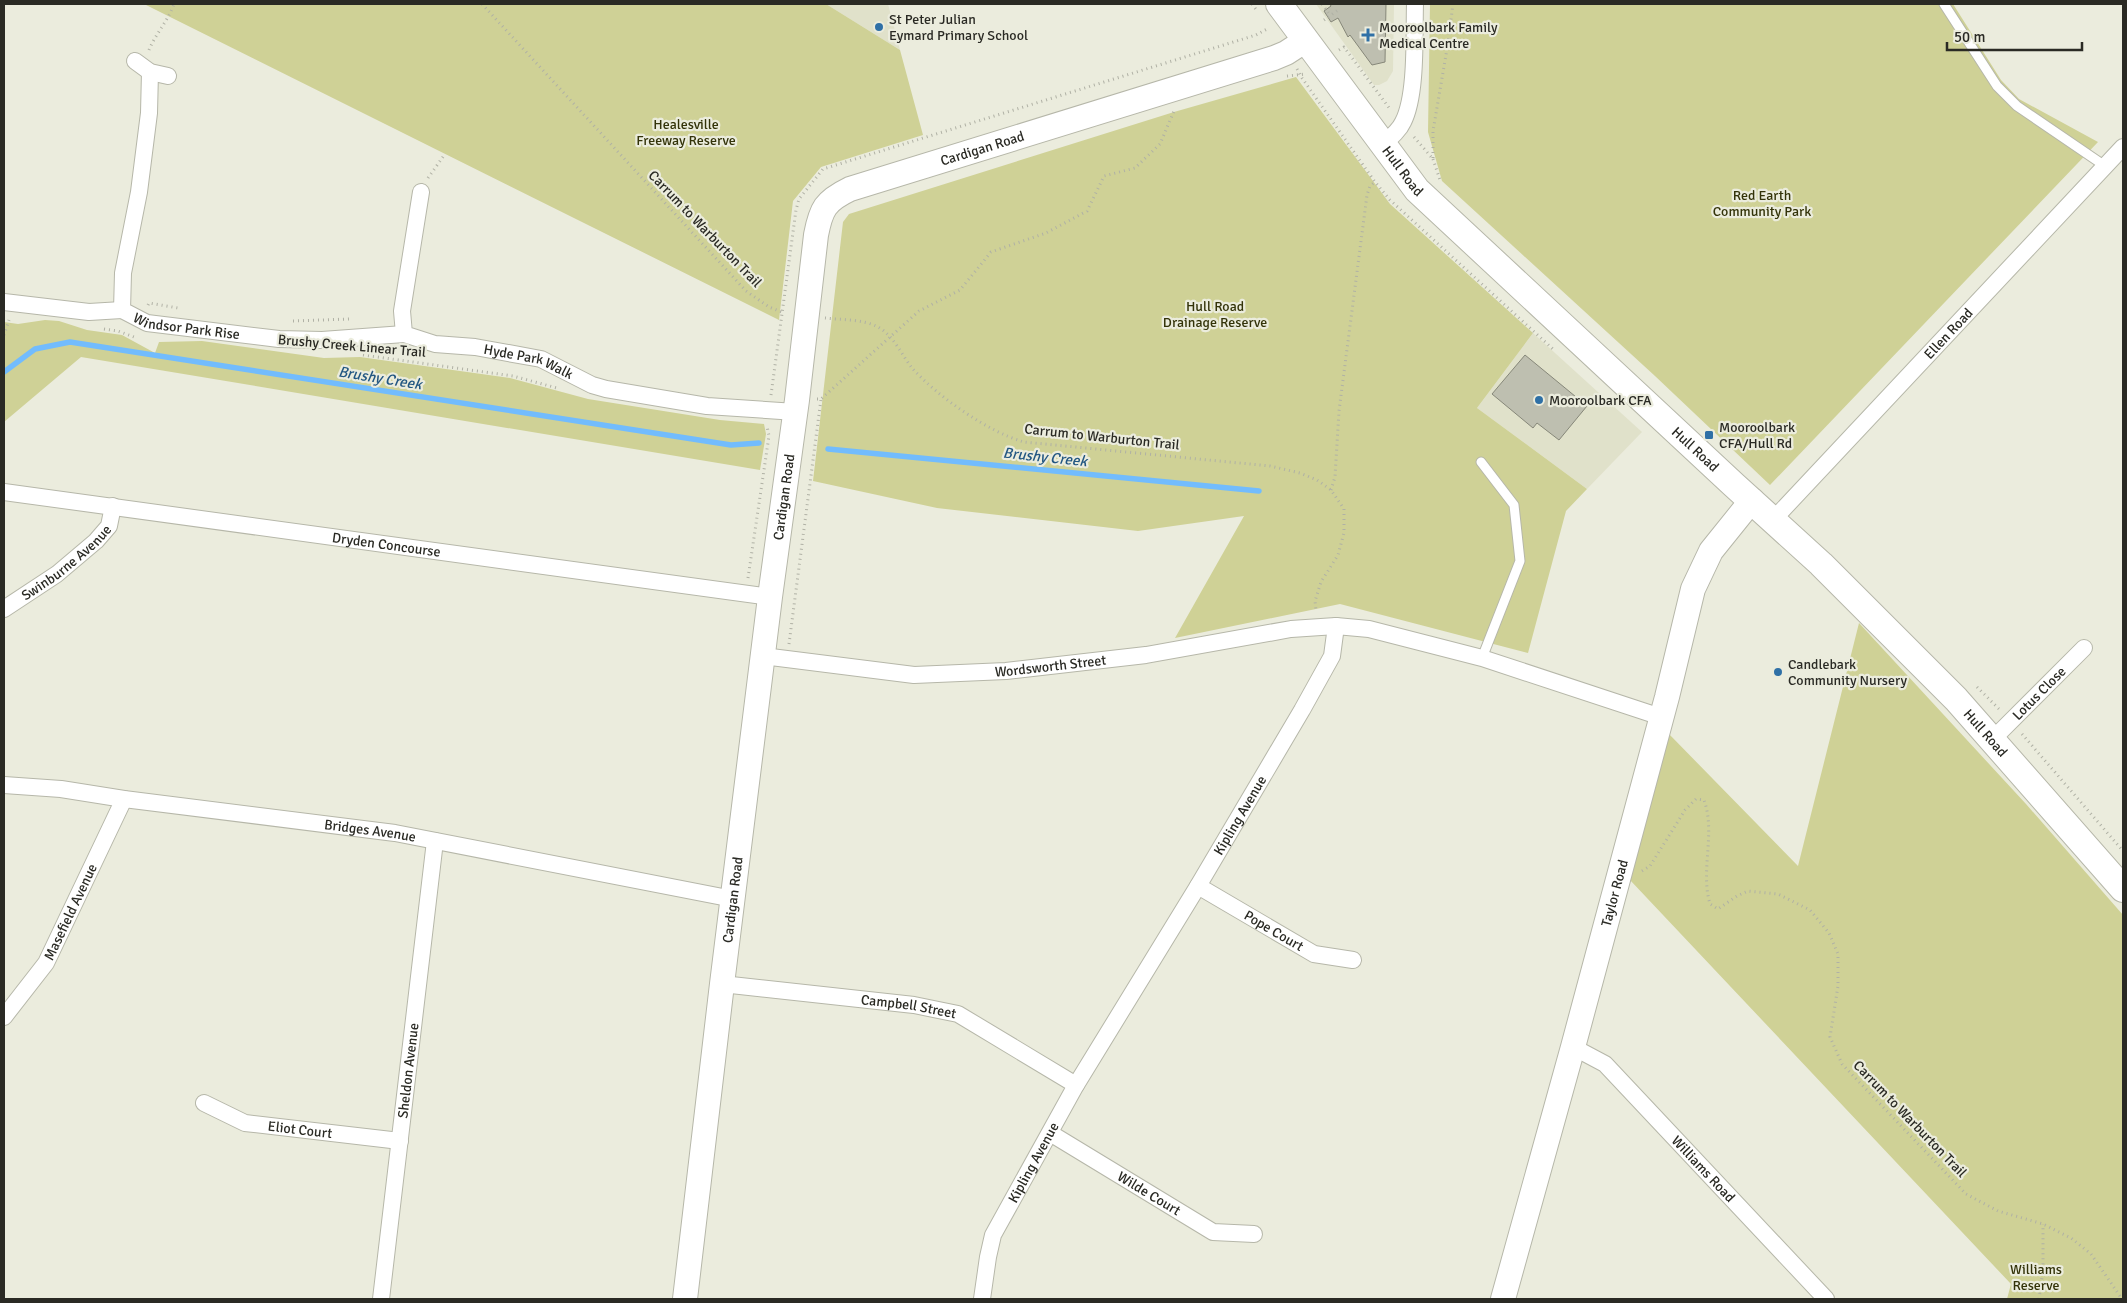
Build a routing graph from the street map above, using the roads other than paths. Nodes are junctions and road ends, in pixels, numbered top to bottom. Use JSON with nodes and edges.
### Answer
{"nodes":[{"id":1,"x":1279,"y":4,"type":"edge"},
{"id":2,"x":1415,"y":4,"type":"edge"},
{"id":3,"x":1944,"y":4,"type":"edge"},
{"id":4,"x":1306,"y":40,"type":"junction"},
{"id":5,"x":168,"y":76,"type":"dead end"},
{"id":6,"x":1382,"y":145,"type":"junction"},
{"id":7,"x":2123,"y":147,"type":"edge"},
{"id":8,"x":2105,"y":166,"type":"junction"},
{"id":9,"x":421,"y":192,"type":"road end"},
{"id":10,"x":4,"y":302,"type":"edge"},
{"id":11,"x":122,"y":310,"type":"junction"},
{"id":12,"x":404,"y":334,"type":"junction"},
{"id":13,"x":796,"y":412,"type":"junction"},
{"id":14,"x":1480,"y":462,"type":"dead end"},
{"id":15,"x":4,"y":492,"type":"edge"},
{"id":16,"x":1752,"y":500,"type":"junction"},
{"id":17,"x":113,"y":506,"type":"junction"},
{"id":18,"x":1773,"y":520,"type":"junction"},
{"id":19,"x":770,"y":597,"type":"junction"},
{"id":20,"x":4,"y":610,"type":"edge"},
{"id":21,"x":1336,"y":626,"type":"junction"},
{"id":22,"x":2084,"y":648,"type":"dead end"},
{"id":23,"x":763,"y":656,"type":"junction"},
{"id":24,"x":1482,"y":658,"type":"junction"},
{"id":25,"x":1661,"y":717,"type":"junction"},
{"id":26,"x":1993,"y":739,"type":"junction"},
{"id":27,"x":4,"y":785,"type":"edge"},
{"id":28,"x":124,"y":799,"type":"junction"},
{"id":29,"x":435,"y":841,"type":"junction"},
{"id":30,"x":1198,"y":886,"type":"junction"},
{"id":31,"x":2123,"y":889,"type":"edge"},
{"id":32,"x":733,"y":898,"type":"junction"},
{"id":33,"x":1354,"y":960,"type":"dead end"},
{"id":34,"x":722,"y":984,"type":"junction"},
{"id":35,"x":4,"y":1017,"type":"edge"},
{"id":36,"x":1573,"y":1048,"type":"junction"},
{"id":37,"x":1076,"y":1085,"type":"junction"},
{"id":38,"x":204,"y":1103,"type":"dead end"},
{"id":39,"x":1050,"y":1133,"type":"junction"},
{"id":40,"x":400,"y":1141,"type":"junction"},
{"id":41,"x":1254,"y":1234,"type":"dead end"},
{"id":42,"x":1818,"y":1295,"type":"edge"},
{"id":43,"x":381,"y":1299,"type":"edge"},
{"id":44,"x":685,"y":1299,"type":"edge"},
{"id":45,"x":982,"y":1299,"type":"edge"},
{"id":46,"x":1503,"y":1299,"type":"edge"}],
"edges":[{"from":1,"to":4,"type":"main road","name":"Hull Road"},
{"from":2,"to":6,"type":"street"},
{"from":3,"to":8,"type":"lane"},
{"from":4,"to":6,"type":"main road","name":"Hull Road"},
{"from":4,"to":13,"type":"street","name":"Cardigan Road"},
{"from":5,"to":11,"type":"street","name":"Windsor Park Rise"},
{"from":6,"to":16,"type":"main road","name":"Hull Road"},
{"from":7,"to":8,"type":"street","name":"Ellen Road"},
{"from":8,"to":18,"type":"street","name":"Ellen Road"},
{"from":9,"to":12,"type":"street"},
{"from":10,"to":11,"type":"street"},
{"from":11,"to":12,"type":"street","name":"Windsor Park Rise"},
{"from":12,"to":13,"type":"street","name":"Hyde Park Walk"},
{"from":13,"to":19,"type":"street","name":"Cardigan Road"},
{"from":14,"to":24,"type":"lane"},
{"from":15,"to":17,"type":"street","name":"Dryden Concourse"},
{"from":16,"to":18,"type":"main road","name":"Hull Road"},
{"from":16,"to":25,"type":"street","name":"Taylor Road"},
{"from":17,"to":19,"type":"street","name":"Dryden Concourse"},
{"from":17,"to":20,"type":"street","name":"Swinburne Avenue"},
{"from":18,"to":26,"type":"main road","name":"Hull Road"},
{"from":19,"to":23,"type":"street","name":"Cardigan Road"},
{"from":21,"to":23,"type":"street","name":"Wordsworth Street"},
{"from":21,"to":24,"type":"street"},
{"from":21,"to":30,"type":"street","name":"Kipling Avenue"},
{"from":22,"to":26,"type":"street","name":"Lotus Close"},
{"from":23,"to":32,"type":"street","name":"Cardigan Road"},
{"from":24,"to":25,"type":"street"},
{"from":25,"to":36,"type":"street","name":"Taylor Road"},
{"from":26,"to":31,"type":"main road","name":"Hull Road"},
{"from":27,"to":28,"type":"street","name":"Bridges Avenue"},
{"from":28,"to":29,"type":"street","name":"Bridges Avenue"},
{"from":28,"to":35,"type":"street","name":"Masefield Avenue"},
{"from":29,"to":32,"type":"street","name":"Bridges Avenue"},
{"from":29,"to":40,"type":"street","name":"Sheldon Avenue"},
{"from":30,"to":33,"type":"street","name":"Pope Court"},
{"from":30,"to":37,"type":"street","name":"Kipling Avenue"},
{"from":32,"to":34,"type":"street","name":"Cardigan Road"},
{"from":34,"to":37,"type":"street","name":"Campbell Street"},
{"from":34,"to":44,"type":"street","name":"Cardigan Road"},
{"from":36,"to":42,"type":"street","name":"Williams Road"},
{"from":36,"to":46,"type":"street","name":"Taylor Road"},
{"from":37,"to":39,"type":"street","name":"Kipling Avenue"},
{"from":38,"to":40,"type":"street","name":"Eliot Court"},
{"from":39,"to":41,"type":"street","name":"Wilde Court"},
{"from":39,"to":45,"type":"street","name":"Kipling Avenue"},
{"from":40,"to":43,"type":"street","name":"Sheldon Avenue"}]}
